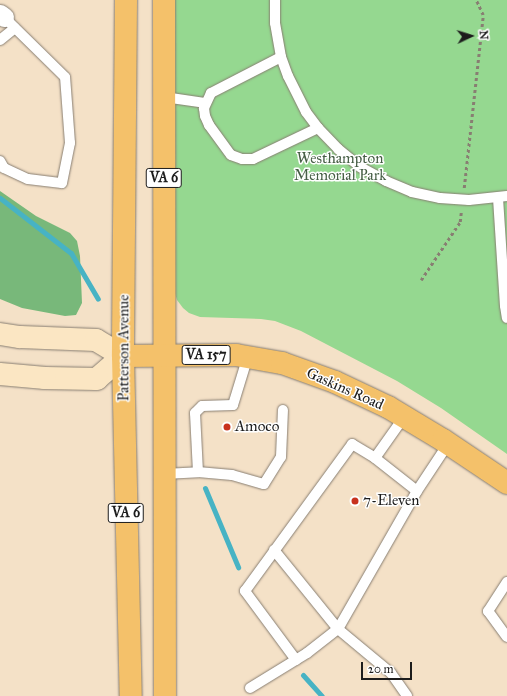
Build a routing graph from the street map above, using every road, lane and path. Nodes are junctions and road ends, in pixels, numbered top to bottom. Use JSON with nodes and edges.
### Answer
{"nodes":[{"id":1,"x":126,"y":0,"type":"edge"},
{"id":2,"x":164,"y":0,"type":"edge"},
{"id":3,"x":274,"y":0,"type":"edge"},
{"id":4,"x":476,"y":0,"type":"edge"},
{"id":5,"x":6,"y":20,"type":"edge"},
{"id":6,"x":0,"y":40,"type":"edge"},
{"id":7,"x":281,"y":57,"type":"junction"},
{"id":8,"x":164,"y":97,"type":"junction"},
{"id":9,"x":205,"y":103,"type":"junction"},
{"id":10,"x":318,"y":128,"type":"junction"},
{"id":11,"x":0,"y":162,"type":"edge"},
{"id":12,"x":502,"y":197,"type":"edge"},
{"id":13,"x":462,"y":200,"type":"junction"},
{"id":14,"x":421,"y":280,"type":"dead end"},
{"id":15,"x":507,"y":318,"type":"edge"},
{"id":16,"x":0,"y":334,"type":"edge"},
{"id":17,"x":123,"y":356,"type":"junction"},
{"id":18,"x":164,"y":356,"type":"junction"},
{"id":19,"x":248,"y":356,"type":"junction"},
{"id":20,"x":0,"y":374,"type":"edge"},
{"id":21,"x":283,"y":410,"type":"dead end"},
{"id":22,"x":404,"y":417,"type":"junction"},
{"id":23,"x":448,"y":444,"type":"junction"},
{"id":24,"x":375,"y":458,"type":"junction"},
{"id":25,"x":198,"y":472,"type":"junction"},
{"id":26,"x":164,"y":474,"type":"junction"},
{"id":27,"x":507,"y":483,"type":"edge"},
{"id":28,"x":417,"y":491,"type":"junction"},
{"id":29,"x":274,"y":550,"type":"junction"},
{"id":30,"x":507,"y":582,"type":"edge"},
{"id":31,"x":338,"y":629,"type":"junction"},
{"id":32,"x":507,"y":637,"type":"edge"},
{"id":33,"x":296,"y":660,"type":"junction"},
{"id":34,"x":250,"y":688,"type":"dead end"},
{"id":35,"x":131,"y":696,"type":"edge"},
{"id":36,"x":165,"y":696,"type":"edge"},
{"id":37,"x":407,"y":696,"type":"edge"}],
"edges":[{"from":1,"to":17,"type":"main road","name":"Patterson Avenue","number":"VA 6"},
{"from":2,"to":8,"type":"main road","number":"VA 6"},
{"from":3,"to":7,"type":"lane"},
{"from":4,"to":13,"type":"path"},
{"from":5,"to":6,"type":"lane"},
{"from":5,"to":11,"type":"lane"},
{"from":7,"to":9,"type":"lane"},
{"from":7,"to":10,"type":"lane"},
{"from":8,"to":9,"type":"lane"},
{"from":8,"to":18,"type":"main road","number":"VA 6"},
{"from":9,"to":10,"type":"lane"},
{"from":10,"to":13,"type":"lane"},
{"from":12,"to":13,"type":"lane"},
{"from":12,"to":15,"type":"lane"},
{"from":13,"to":14,"type":"path"},
{"from":16,"to":17,"type":"main road"},
{"from":17,"to":18,"type":"main road","number":"VA 157"},
{"from":17,"to":20,"type":"main road"},
{"from":17,"to":35,"type":"main road","name":"Patterson Avenue","number":"VA 6"},
{"from":18,"to":19,"type":"main road","name":"Gaskins Road","number":"VA 157"},
{"from":18,"to":26,"type":"main road","number":"VA 6"},
{"from":19,"to":22,"type":"main road","name":"Gaskins Road","number":"VA 157"},
{"from":19,"to":25,"type":"lane"},
{"from":21,"to":25,"type":"lane"},
{"from":22,"to":23,"type":"main road","name":"Gaskins Road","number":"VA 157"},
{"from":22,"to":24,"type":"lane"},
{"from":23,"to":27,"type":"main road","name":"Gaskins Road","number":"VA 157"},
{"from":23,"to":28,"type":"lane"},
{"from":24,"to":28,"type":"lane"},
{"from":24,"to":29,"type":"lane"},
{"from":25,"to":26,"type":"lane"},
{"from":26,"to":36,"type":"main road","number":"VA 6"},
{"from":28,"to":31,"type":"lane"},
{"from":29,"to":31,"type":"lane"},
{"from":29,"to":33,"type":"lane"},
{"from":30,"to":32,"type":"lane"},
{"from":31,"to":33,"type":"lane"},
{"from":31,"to":37,"type":"lane"},
{"from":33,"to":34,"type":"lane"}]}
